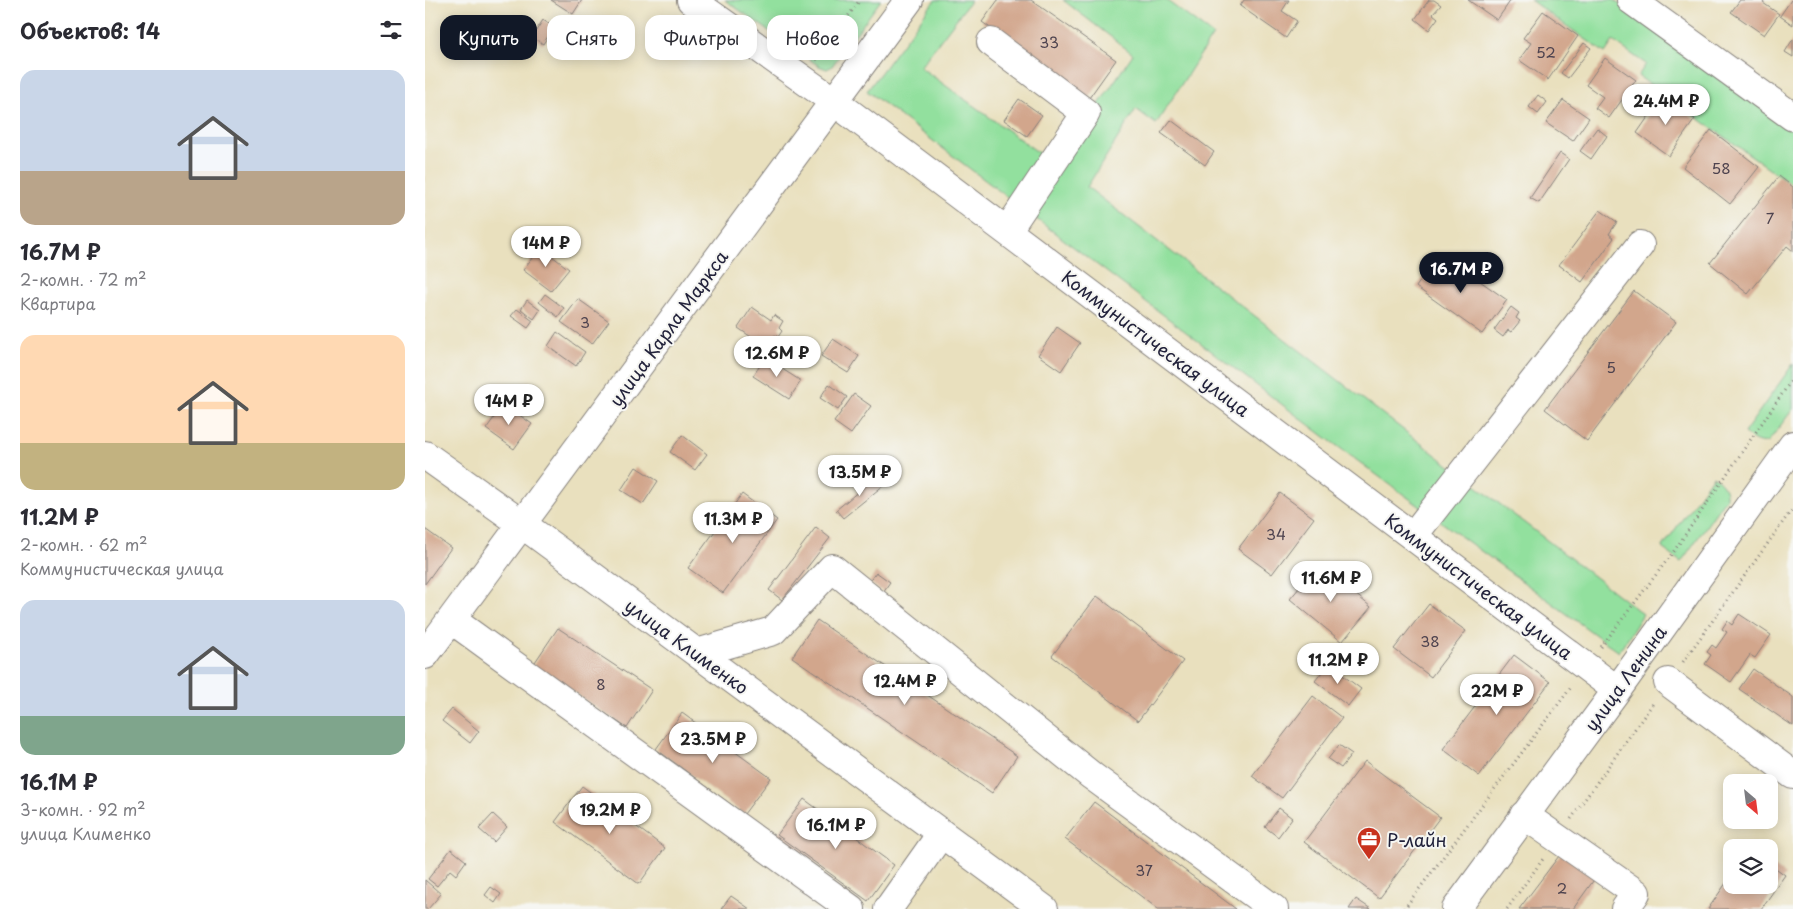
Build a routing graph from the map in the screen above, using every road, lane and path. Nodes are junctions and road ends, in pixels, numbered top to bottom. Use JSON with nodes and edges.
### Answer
{"nodes":[{"id":1,"x":691,"y":0,"type":"edge"},
{"id":2,"x":860,"y":0,"type":"edge"},
{"id":3,"x":909,"y":0,"type":"edge"},
{"id":4,"x":1631,"y":0,"type":"edge"},
{"id":5,"x":991,"y":42,"type":"dead end"},
{"id":6,"x":802,"y":78,"type":"junction"},
{"id":7,"x":835,"y":102,"type":"junction"},
{"id":8,"x":1793,"y":117,"type":"edge"},
{"id":9,"x":1007,"y":231,"type":"junction"},
{"id":10,"x":1640,"y":244,"type":"dead end"},
{"id":11,"x":1793,"y":445,"type":"edge"},
{"id":12,"x":425,"y":455,"type":"edge"},
{"id":13,"x":1793,"y":508,"type":"edge"},
{"id":14,"x":523,"y":524,"type":"junction"},
{"id":15,"x":1413,"y":536,"type":"junction"},
{"id":16,"x":452,"y":620,"type":"junction"},
{"id":17,"x":697,"y":653,"type":"junction"},
{"id":18,"x":425,"y":655,"type":"edge"},
{"id":19,"x":1668,"y":682,"type":"junction"},
{"id":20,"x":1617,"y":690,"type":"junction"},
{"id":21,"x":1793,"y":775,"type":"edge"},
{"id":22,"x":1524,"y":815,"type":"junction"},
{"id":23,"x":941,"y":834,"type":"junction"},
{"id":24,"x":1557,"y":839,"type":"junction"},
{"id":25,"x":851,"y":909,"type":"edge"},
{"id":26,"x":888,"y":909,"type":"edge"},
{"id":27,"x":1045,"y":909,"type":"edge"},
{"id":28,"x":1273,"y":909,"type":"edge"},
{"id":29,"x":1456,"y":909,"type":"edge"},
{"id":30,"x":1507,"y":909,"type":"edge"},
{"id":31,"x":1625,"y":909,"type":"edge"}],
"edges":[{"from":1,"to":6,"type":"street","name":"Коммунистическая улица"},
{"from":2,"to":6,"type":"path"},
{"from":3,"to":7,"type":"street","name":"улица Карла Маркса"},
{"from":4,"to":8,"type":"street"},
{"from":5,"to":9,"type":"street"},
{"from":6,"to":7,"type":"street","name":"Коммунистическая улица"},
{"from":7,"to":9,"type":"street","name":"Коммунистическая улица"},
{"from":7,"to":14,"type":"street","name":"улица Карла Маркса"},
{"from":9,"to":15,"type":"street","name":"Коммунистическая улица"},
{"from":10,"to":15,"type":"street"},
{"from":11,"to":20,"type":"street","name":"улица Ленина"},
{"from":12,"to":14,"type":"street","name":"улица Клименко"},
{"from":13,"to":19,"type":"path"},
{"from":14,"to":16,"type":"street","name":"улица Карла Маркса"},
{"from":14,"to":17,"type":"street","name":"улица Клименко"},
{"from":15,"to":20,"type":"street","name":"Коммунистическая улица"},
{"from":16,"to":18,"type":"street","name":"улица Карла Маркса"},
{"from":16,"to":25,"type":"street"},
{"from":17,"to":23,"type":"street","name":"улица Клименко"},
{"from":17,"to":28,"type":"street"},
{"from":19,"to":21,"type":"street"},
{"from":19,"to":24,"type":"path"},
{"from":20,"to":22,"type":"street","name":"улица Ленина"},
{"from":22,"to":24,"type":"street"},
{"from":22,"to":29,"type":"street","name":"улица Ленина"},
{"from":23,"to":26,"type":"street"},
{"from":23,"to":27,"type":"street","name":"улица Клименко"},
{"from":24,"to":30,"type":"path"},
{"from":24,"to":31,"type":"street"}]}
